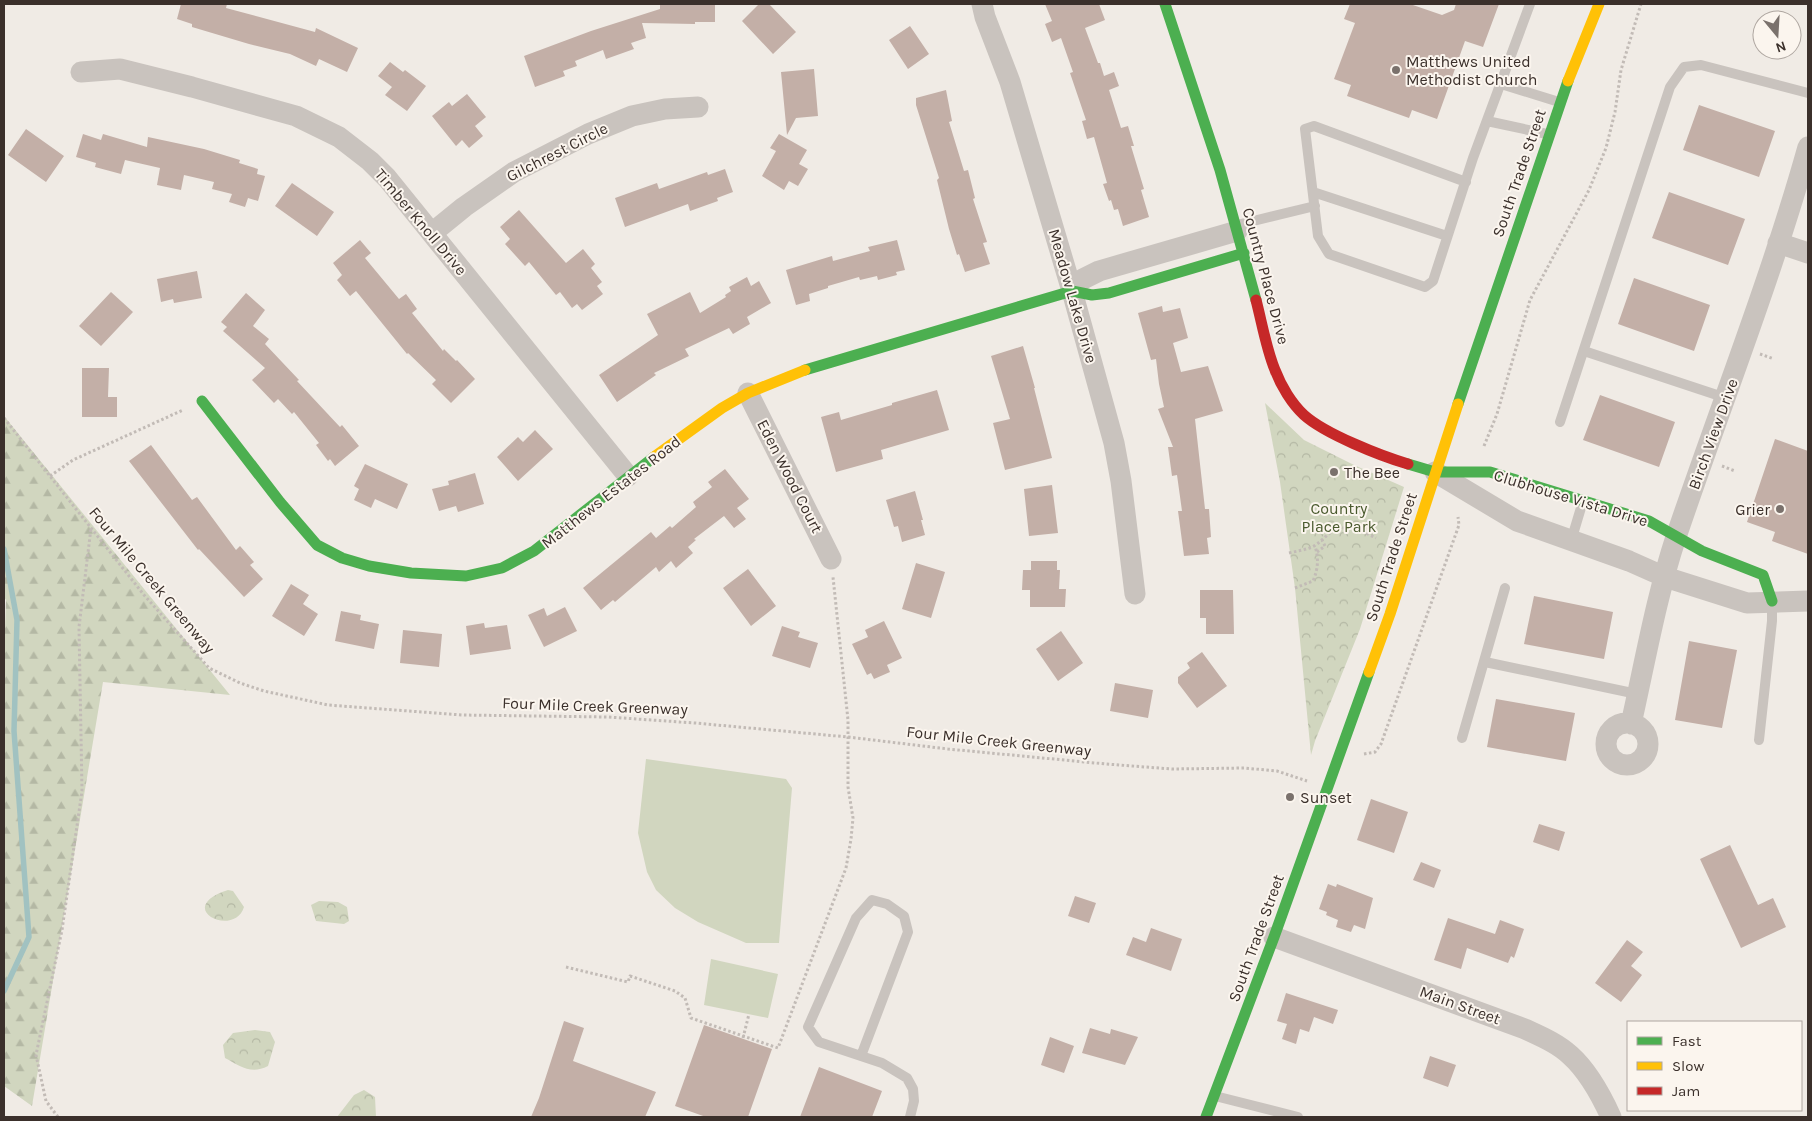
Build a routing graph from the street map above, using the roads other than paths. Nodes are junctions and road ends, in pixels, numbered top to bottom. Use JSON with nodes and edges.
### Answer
{"nodes":[{"id":1,"x":982,"y":4,"type":"edge"},
{"id":2,"x":1165,"y":4,"type":"edge"},
{"id":3,"x":1530,"y":4,"type":"edge"},
{"id":4,"x":1599,"y":4,"type":"edge"},
{"id":5,"x":80,"y":72,"type":"dead end"},
{"id":6,"x":1501,"y":84,"type":"junction"},
{"id":7,"x":1808,"y":93,"type":"edge"},
{"id":8,"x":1560,"y":103,"type":"junction"},
{"id":9,"x":698,"y":106,"type":"dead end"},
{"id":10,"x":1487,"y":121,"type":"junction"},
{"id":11,"x":1550,"y":135,"type":"junction"},
{"id":12,"x":1808,"y":147,"type":"edge"},
{"id":13,"x":1466,"y":182,"type":"junction"},
{"id":14,"x":1313,"y":192,"type":"junction"},
{"id":15,"x":1314,"y":206,"type":"junction"},
{"id":16,"x":1237,"y":228,"type":"junction"},
{"id":17,"x":432,"y":233,"type":"junction"},
{"id":18,"x":1447,"y":236,"type":"junction"},
{"id":19,"x":1778,"y":243,"type":"junction"},
{"id":20,"x":1808,"y":253,"type":"edge"},
{"id":21,"x":1244,"y":254,"type":"junction"},
{"id":22,"x":1072,"y":292,"type":"junction"},
{"id":23,"x":1584,"y":351,"type":"junction"},
{"id":24,"x":748,"y":392,"type":"junction"},
{"id":25,"x":1726,"y":398,"type":"junction"},
{"id":26,"x":202,"y":401,"type":"road end"},
{"id":27,"x":1560,"y":422,"type":"dead end"},
{"id":28,"x":1435,"y":472,"type":"junction"},
{"id":29,"x":628,"y":476,"type":"junction"},
{"id":30,"x":1583,"y":501,"type":"junction"},
{"id":31,"x":1676,"y":537,"type":"junction"},
{"id":32,"x":1572,"y":541,"type":"junction"},
{"id":33,"x":831,"y":559,"type":"road end"},
{"id":34,"x":1665,"y":577,"type":"junction"},
{"id":35,"x":1505,"y":588,"type":"dead end"},
{"id":36,"x":1135,"y":594,"type":"dead end"},
{"id":37,"x":1772,"y":601,"type":"junction"},
{"id":38,"x":1808,"y":601,"type":"edge"},
{"id":39,"x":1484,"y":662,"type":"junction"},
{"id":40,"x":1638,"y":694,"type":"junction"},
{"id":41,"x":1631,"y":724,"type":"dead end"},
{"id":42,"x":1462,"y":738,"type":"dead end"},
{"id":43,"x":1759,"y":740,"type":"dead end"},
{"id":44,"x":1274,"y":937,"type":"junction"},
{"id":45,"x":861,"y":1056,"type":"junction"},
{"id":46,"x":1215,"y":1096,"type":"junction"},
{"id":47,"x":910,"y":1117,"type":"edge"},
{"id":48,"x":1206,"y":1117,"type":"edge"},
{"id":49,"x":1298,"y":1117,"type":"edge"},
{"id":50,"x":1611,"y":1117,"type":"edge"}],
"edges":[{"from":1,"to":22,"type":"street","name":"Meadow Lake Drive"},
{"from":2,"to":16,"type":"street","name":"Country Place Drive"},
{"from":3,"to":6,"type":"lane"},
{"from":4,"to":8,"type":"street","name":"South Trade Street"},
{"from":5,"to":17,"type":"street","name":"Timber Knoll Drive"},
{"from":6,"to":8,"type":"lane"},
{"from":6,"to":10,"type":"lane"},
{"from":7,"to":23,"type":"lane"},
{"from":8,"to":11,"type":"street","name":"South Trade Street"},
{"from":9,"to":17,"type":"street","name":"Gilchrest Circle"},
{"from":10,"to":11,"type":"lane"},
{"from":10,"to":13,"type":"lane"},
{"from":11,"to":28,"type":"street","name":"South Trade Street"},
{"from":12,"to":19,"type":"street","name":"Birch View Drive"},
{"from":13,"to":14,"type":"lane"},
{"from":13,"to":18,"type":"lane"},
{"from":14,"to":15,"type":"lane"},
{"from":14,"to":18,"type":"lane"},
{"from":15,"to":16,"type":"lane"},
{"from":15,"to":18,"type":"lane"},
{"from":16,"to":21,"type":"street","name":"Country Place Drive"},
{"from":16,"to":22,"type":"street","name":"Matthews Estates Road"},
{"from":17,"to":29,"type":"street","name":"Timber Knoll Drive"},
{"from":19,"to":20,"type":"street"},
{"from":19,"to":25,"type":"street","name":"Birch View Drive"},
{"from":21,"to":22,"type":"street","name":"Matthews Estates Road"},
{"from":21,"to":28,"type":"street","name":"Country Place Drive"},
{"from":22,"to":24,"type":"street","name":"Matthews Estates Road"},
{"from":22,"to":36,"type":"street","name":"Meadow Lake Drive"},
{"from":23,"to":25,"type":"lane"},
{"from":23,"to":27,"type":"lane"},
{"from":24,"to":29,"type":"street","name":"Matthews Estates Road"},
{"from":24,"to":33,"type":"street","name":"Eden Wood Court"},
{"from":25,"to":31,"type":"street","name":"Birch View Drive"},
{"from":26,"to":29,"type":"street","name":"Matthews Estates Road"},
{"from":28,"to":30,"type":"street","name":"Clubhouse Vista Drive"},
{"from":28,"to":32,"type":"street","name":"Clubhouse Vista Drive"},
{"from":28,"to":44,"type":"street","name":"South Trade Street"},
{"from":30,"to":31,"type":"street","name":"Clubhouse Vista Drive"},
{"from":30,"to":32,"type":"lane"},
{"from":31,"to":34,"type":"street","name":"Birch View Drive"},
{"from":31,"to":37,"type":"street","name":"Clubhouse Vista Drive"},
{"from":32,"to":34,"type":"street","name":"Clubhouse Vista Drive"},
{"from":34,"to":37,"type":"street","name":"Clubhouse Vista Drive"},
{"from":34,"to":40,"type":"street","name":"Birch View Drive"},
{"from":35,"to":39,"type":"lane"},
{"from":37,"to":38,"type":"street","name":"Clubhouse Vista Drive"},
{"from":37,"to":43,"type":"lane"},
{"from":39,"to":40,"type":"lane"},
{"from":39,"to":42,"type":"lane"},
{"from":40,"to":41,"type":"street","name":"Birch View Drive"},
{"from":44,"to":46,"type":"street","name":"South Trade Street"},
{"from":44,"to":50,"type":"street","name":"Main Street"},
{"from":45,"to":45,"type":"lane"},
{"from":45,"to":47,"type":"lane"},
{"from":46,"to":48,"type":"street","name":"South Trade Street"},
{"from":46,"to":49,"type":"lane"}]}
